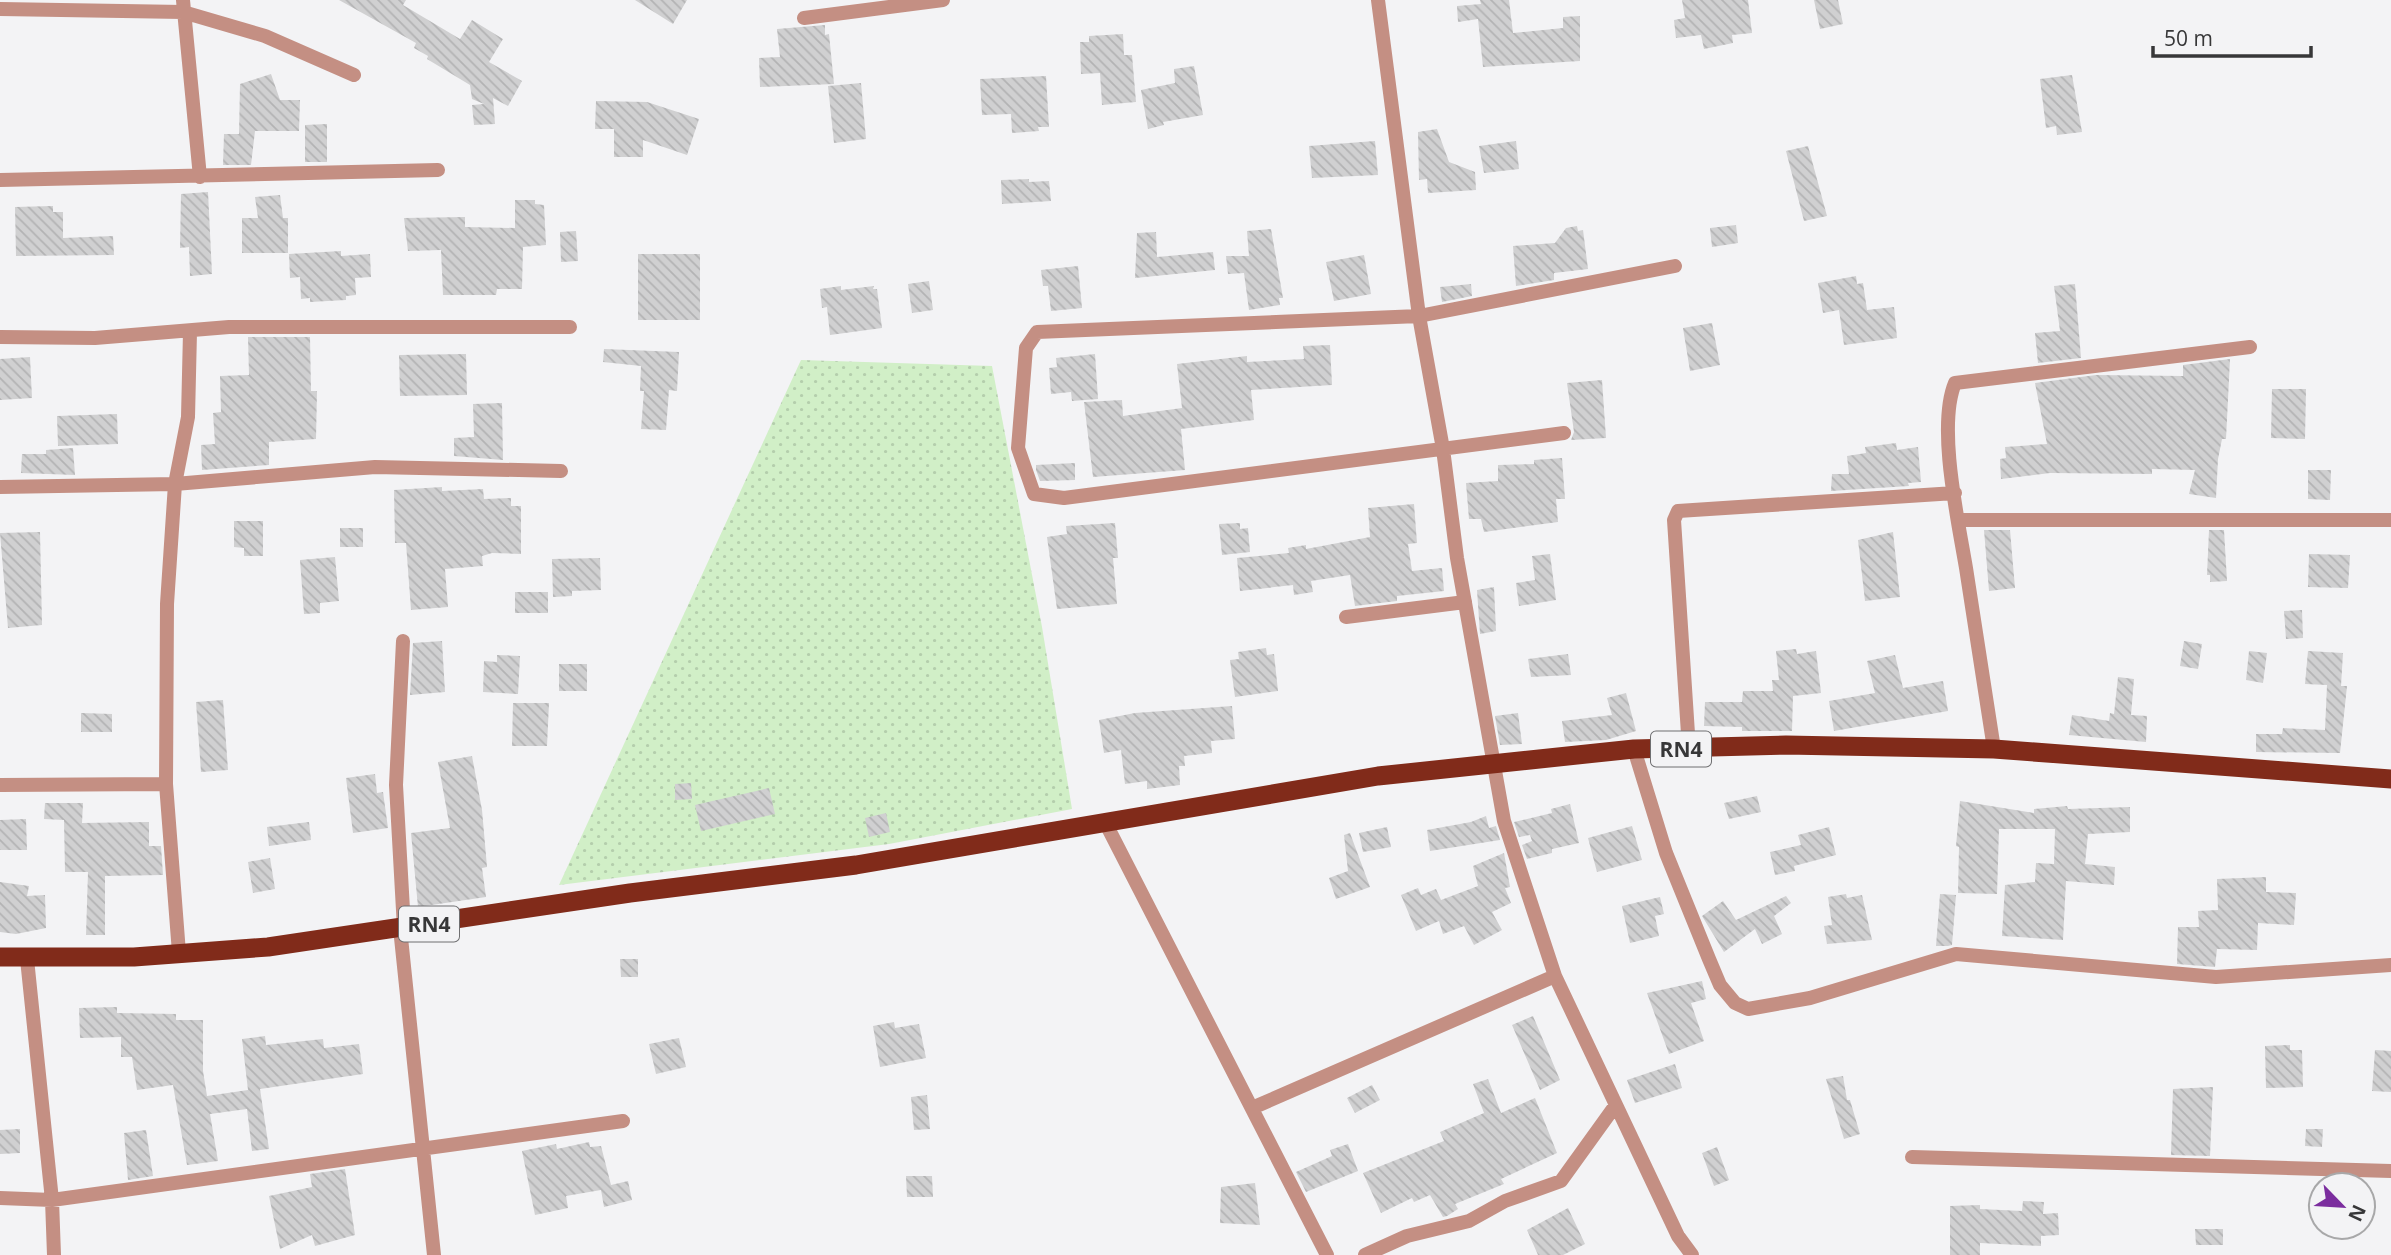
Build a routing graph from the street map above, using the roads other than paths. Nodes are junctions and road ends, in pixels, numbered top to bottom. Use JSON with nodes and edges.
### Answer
{"nodes":[{"id":1,"x":943,"y":0,"type":"edge"},
{"id":2,"x":1378,"y":0,"type":"edge"},
{"id":3,"x":183,"y":6,"type":"edge"},
{"id":4,"x":0,"y":9,"type":"edge"},
{"id":5,"x":804,"y":18,"type":"dead end"},
{"id":6,"x":354,"y":75,"type":"dead end"},
{"id":7,"x":438,"y":170,"type":"dead end"},
{"id":8,"x":200,"y":177,"type":"junction"},
{"id":9,"x":0,"y":180,"type":"edge"},
{"id":10,"x":1675,"y":266,"type":"dead end"},
{"id":11,"x":1419,"y":316,"type":"junction"},
{"id":12,"x":570,"y":327,"type":"dead end"},
{"id":13,"x":190,"y":332,"type":"junction"},
{"id":14,"x":0,"y":337,"type":"edge"},
{"id":15,"x":2250,"y":348,"type":"dead end"},
{"id":16,"x":1564,"y":433,"type":"dead end"},
{"id":17,"x":1443,"y":449,"type":"junction"},
{"id":18,"x":562,"y":471,"type":"dead end"},
{"id":19,"x":175,"y":484,"type":"junction"},
{"id":20,"x":0,"y":487,"type":"edge"},
{"id":21,"x":1955,"y":493,"type":"junction"},
{"id":22,"x":1958,"y":520,"type":"junction"},
{"id":23,"x":2391,"y":520,"type":"edge"},
{"id":24,"x":1465,"y":602,"type":"junction"},
{"id":25,"x":1346,"y":617,"type":"dead end"},
{"id":26,"x":402,"y":641,"type":"dead end"},
{"id":27,"x":1634,"y":749,"type":"junction"},
{"id":28,"x":1689,"y":749,"type":"junction"},
{"id":29,"x":1994,"y":749,"type":"junction"},
{"id":30,"x":1495,"y":765,"type":"junction"},
{"id":31,"x":2391,"y":779,"type":"edge"},
{"id":32,"x":166,"y":784,"type":"junction"},
{"id":33,"x":0,"y":785,"type":"edge"},
{"id":34,"x":1105,"y":822,"type":"junction"},
{"id":35,"x":402,"y":928,"type":"junction"},
{"id":36,"x":179,"y":953,"type":"junction"},
{"id":37,"x":0,"y":957,"type":"edge"},
{"id":38,"x":27,"y":959,"type":"junction"},
{"id":39,"x":2391,"y":965,"type":"edge"},
{"id":40,"x":1555,"y":976,"type":"junction"},
{"id":41,"x":1615,"y":1107,"type":"junction"},
{"id":42,"x":1252,"y":1108,"type":"junction"},
{"id":43,"x":623,"y":1121,"type":"dead end"},
{"id":44,"x":425,"y":1146,"type":"junction"},
{"id":45,"x":1912,"y":1157,"type":"dead end"},
{"id":46,"x":2391,"y":1171,"type":"edge"},
{"id":47,"x":0,"y":1198,"type":"edge"},
{"id":48,"x":52,"y":1200,"type":"junction"},
{"id":49,"x":54,"y":1255,"type":"edge"},
{"id":50,"x":434,"y":1255,"type":"edge"},
{"id":51,"x":1327,"y":1255,"type":"edge"},
{"id":52,"x":1365,"y":1255,"type":"edge"},
{"id":53,"x":1692,"y":1255,"type":"edge"}],
"edges":[{"from":1,"to":5,"type":"street"},
{"from":2,"to":11,"type":"street"},
{"from":3,"to":4,"type":"street"},
{"from":3,"to":6,"type":"street"},
{"from":3,"to":8,"type":"street"},
{"from":7,"to":8,"type":"street"},
{"from":8,"to":9,"type":"street"},
{"from":10,"to":11,"type":"street"},
{"from":11,"to":17,"type":"street"},
{"from":11,"to":17,"type":"street"},
{"from":12,"to":13,"type":"street"},
{"from":13,"to":14,"type":"street"},
{"from":13,"to":19,"type":"street"},
{"from":15,"to":21,"type":"street"},
{"from":16,"to":17,"type":"street"},
{"from":17,"to":24,"type":"street"},
{"from":18,"to":19,"type":"street"},
{"from":19,"to":20,"type":"street"},
{"from":19,"to":32,"type":"street"},
{"from":21,"to":22,"type":"street"},
{"from":21,"to":28,"type":"street"},
{"from":22,"to":23,"type":"street"},
{"from":22,"to":29,"type":"street"},
{"from":24,"to":25,"type":"street"},
{"from":24,"to":30,"type":"street"},
{"from":26,"to":35,"type":"street"},
{"from":27,"to":28,"type":"highway","number":"RN4"},
{"from":27,"to":30,"type":"highway","number":"RN4"},
{"from":27,"to":39,"type":"street"},
{"from":28,"to":29,"type":"highway","number":"RN4"},
{"from":29,"to":31,"type":"highway","number":"RN4"},
{"from":30,"to":34,"type":"highway","number":"RN4"},
{"from":30,"to":40,"type":"street"},
{"from":32,"to":33,"type":"street"},
{"from":32,"to":36,"type":"street"},
{"from":34,"to":35,"type":"highway","number":"RN4"},
{"from":34,"to":42,"type":"street"},
{"from":35,"to":36,"type":"highway","number":"RN4"},
{"from":35,"to":44,"type":"street"},
{"from":36,"to":38,"type":"highway","number":"RN4"},
{"from":37,"to":38,"type":"highway","number":"RN4"},
{"from":38,"to":48,"type":"street"},
{"from":40,"to":41,"type":"street"},
{"from":40,"to":42,"type":"street"},
{"from":41,"to":52,"type":"street"},
{"from":41,"to":53,"type":"street"},
{"from":42,"to":51,"type":"street"},
{"from":43,"to":44,"type":"street"},
{"from":44,"to":48,"type":"street"},
{"from":44,"to":50,"type":"street"},
{"from":45,"to":46,"type":"street"},
{"from":47,"to":48,"type":"street"},
{"from":48,"to":49,"type":"street"}]}
